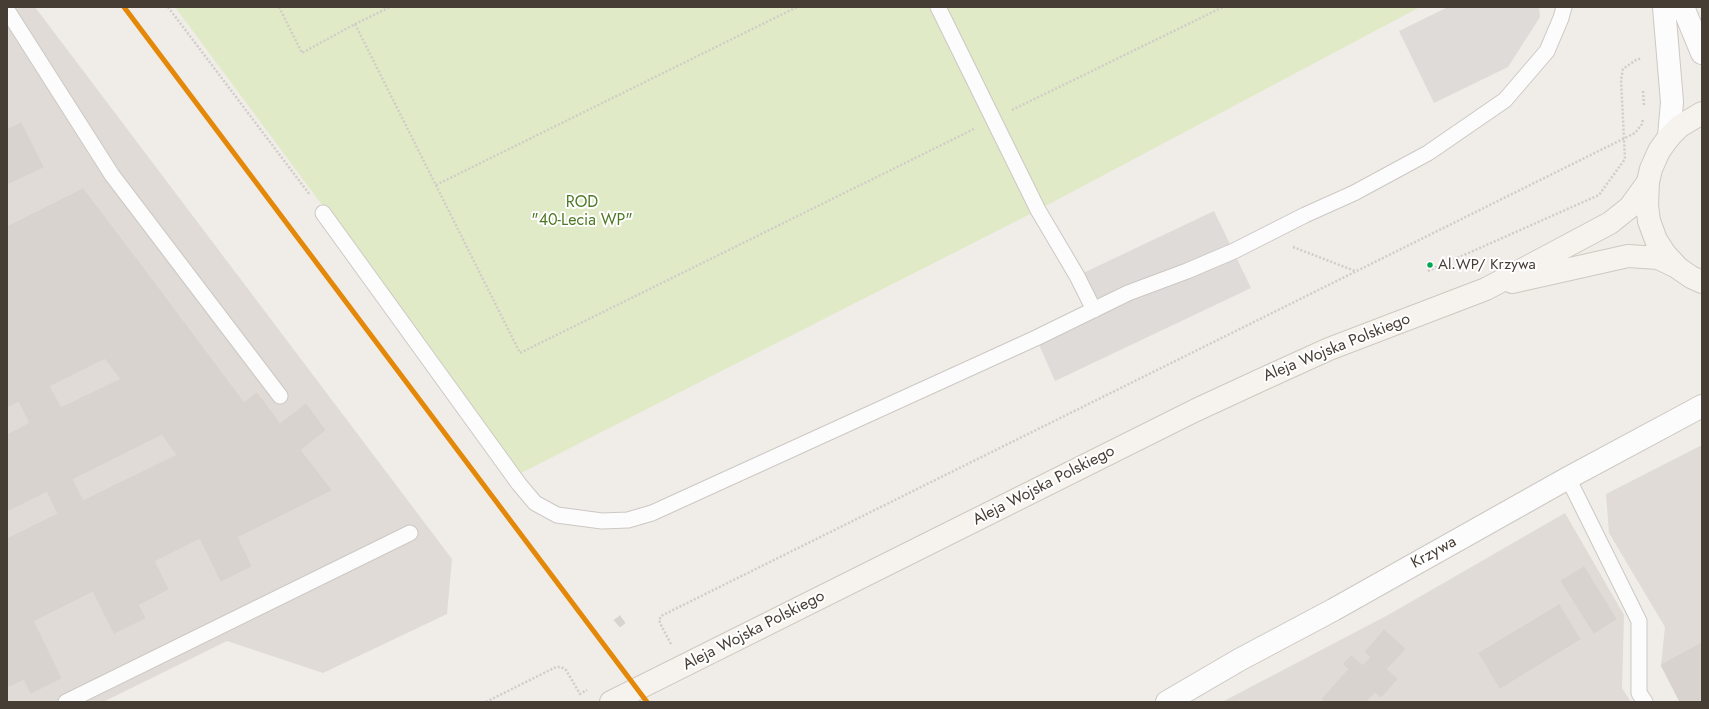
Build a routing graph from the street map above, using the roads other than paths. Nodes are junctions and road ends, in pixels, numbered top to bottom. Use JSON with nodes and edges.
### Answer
{"nodes":[{"id":1,"x":938,"y":7,"type":"edge"},
{"id":2,"x":1564,"y":7,"type":"edge"},
{"id":3,"x":1664,"y":7,"type":"edge"},
{"id":4,"x":1683,"y":7,"type":"edge"},
{"id":5,"x":7,"y":10,"type":"edge"},
{"id":6,"x":1702,"y":53,"type":"edge"},
{"id":7,"x":1702,"y":113,"type":"edge"},
{"id":8,"x":1669,"y":137,"type":"junction"},
{"id":9,"x":1648,"y":182,"type":"junction"},
{"id":10,"x":323,"y":213,"type":"road end"},
{"id":11,"x":1678,"y":268,"type":"junction"},
{"id":12,"x":1702,"y":282,"type":"edge"},
{"id":13,"x":1486,"y":289,"type":"junction"},
{"id":14,"x":1094,"y":310,"type":"junction"},
{"id":15,"x":280,"y":396,"type":"dead end"},
{"id":16,"x":1702,"y":406,"type":"edge"},
{"id":17,"x":1568,"y":478,"type":"junction"},
{"id":18,"x":410,"y":533,"type":"dead end"},
{"id":19,"x":66,"y":702,"type":"edge"},
{"id":20,"x":611,"y":702,"type":"edge"},
{"id":21,"x":1167,"y":702,"type":"edge"},
{"id":22,"x":1645,"y":702,"type":"edge"}],
"edges":[{"from":1,"to":14,"type":"lane"},
{"from":2,"to":14,"type":"lane"},
{"from":3,"to":8,"type":"street"},
{"from":4,"to":6,"type":"street"},
{"from":5,"to":15,"type":"lane"},
{"from":7,"to":8,"type":"main road"},
{"from":8,"to":9,"type":"main road"},
{"from":9,"to":11,"type":"main road"},
{"from":9,"to":13,"type":"main road","name":"Aleja Wojska Polskiego"},
{"from":10,"to":14,"type":"lane"},
{"from":11,"to":12,"type":"main road","name":"Aleja Wojska Polskiego"},
{"from":11,"to":13,"type":"main road","name":"Aleja Wojska Polskiego"},
{"from":13,"to":20,"type":"main road","name":"Aleja Wojska Polskiego"},
{"from":16,"to":17,"type":"street","name":"Krzywa"},
{"from":17,"to":21,"type":"street","name":"Krzywa"},
{"from":17,"to":22,"type":"lane"},
{"from":18,"to":19,"type":"lane"}]}
